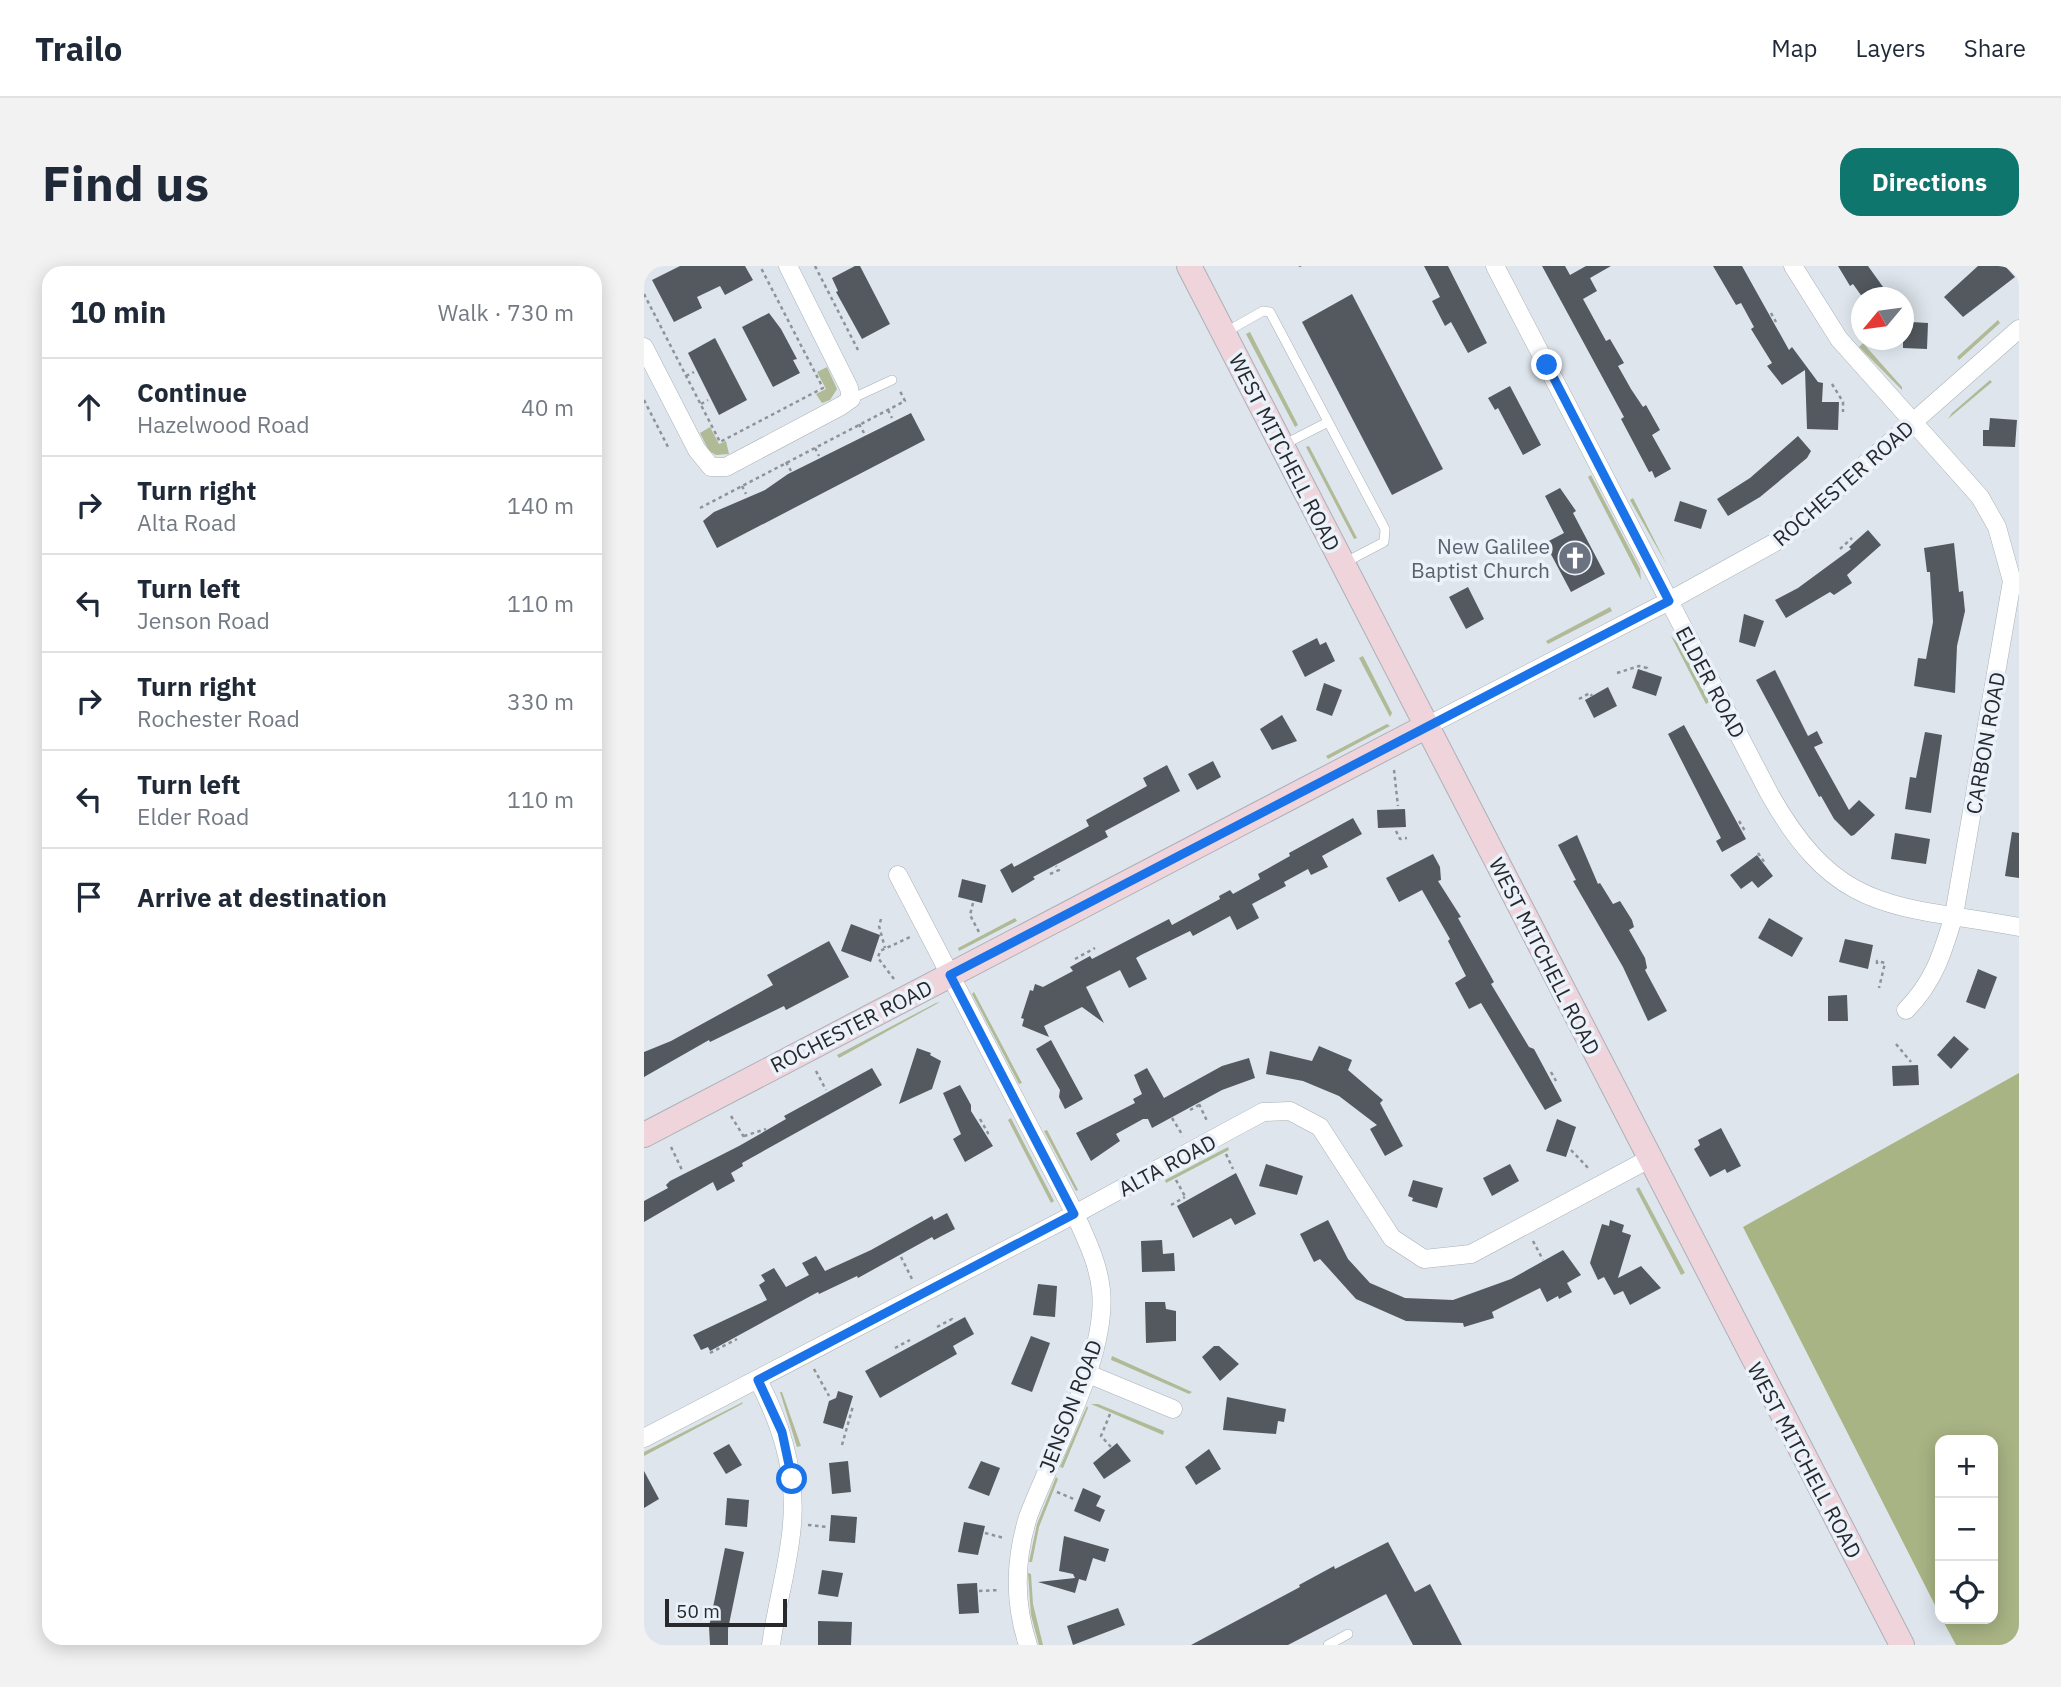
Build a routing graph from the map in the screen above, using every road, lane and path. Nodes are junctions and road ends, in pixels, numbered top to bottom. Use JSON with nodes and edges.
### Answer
{"nodes":[{"id":1,"x":760,"y":266,"type":"edge"},
{"id":2,"x":788,"y":266,"type":"edge"},
{"id":3,"x":815,"y":266,"type":"edge"},
{"id":4,"x":1189,"y":266,"type":"edge"},
{"id":5,"x":1495,"y":266,"type":"edge"},
{"id":6,"x":1793,"y":266,"type":"edge"},
{"id":7,"x":644,"y":294,"type":"edge"},
{"id":8,"x":836,"y":296,"type":"dead end"},
{"id":9,"x":832,"y":299,"type":"junction"},
{"id":10,"x":1771,"y":313,"type":"dead end"},
{"id":11,"x":789,"y":322,"type":"junction"},
{"id":12,"x":1776,"y":322,"type":"dead end"},
{"id":13,"x":851,"y":324,"type":"dead end"},
{"id":14,"x":781,"y":326,"type":"dead end"},
{"id":15,"x":846,"y":327,"type":"junction"},
{"id":16,"x":2019,"y":329,"type":"edge"},
{"id":17,"x":1225,"y":333,"type":"junction"},
{"id":18,"x":644,"y":347,"type":"edge"},
{"id":19,"x":858,"y":349,"type":"dead end"},
{"id":20,"x":803,"y":351,"type":"junction"},
{"id":21,"x":796,"y":355,"type":"dead end"},
{"id":22,"x":694,"y":372,"type":"dead end"},
{"id":23,"x":686,"y":376,"type":"junction"},
{"id":24,"x":891,"y":380,"type":"dead end"},
{"id":25,"x":1832,"y":384,"type":"dead end"},
{"id":26,"x":899,"y":390,"type":"dead end"},
{"id":27,"x":851,"y":399,"type":"junction"},
{"id":28,"x":644,"y":400,"type":"edge"},
{"id":29,"x":708,"y":400,"type":"dead end"},
{"id":30,"x":701,"y":404,"type":"junction"},
{"id":31,"x":888,"y":410,"type":"junction"},
{"id":32,"x":1843,"y":412,"type":"dead end"},
{"id":33,"x":892,"y":418,"type":"dead end"},
{"id":34,"x":1328,"y":422,"type":"junction"},
{"id":35,"x":1913,"y":423,"type":"junction"},
{"id":36,"x":859,"y":425,"type":"junction"},
{"id":37,"x":658,"y":428,"type":"junction"},
{"id":38,"x":653,"y":431,"type":"dead end"},
{"id":39,"x":864,"y":433,"type":"dead end"},
{"id":40,"x":1283,"y":446,"type":"junction"},
{"id":41,"x":668,"y":447,"type":"dead end"},
{"id":42,"x":815,"y":448,"type":"junction"},
{"id":43,"x":819,"y":456,"type":"dead end"},
{"id":44,"x":786,"y":463,"type":"junction"},
{"id":45,"x":791,"y":471,"type":"dead end"},
{"id":46,"x":742,"y":486,"type":"junction"},
{"id":47,"x":746,"y":494,"type":"dead end"},
{"id":48,"x":713,"y":501,"type":"junction"},
{"id":49,"x":700,"y":508,"type":"dead end"},
{"id":50,"x":717,"y":509,"type":"dead end"},
{"id":51,"x":1852,"y":538,"type":"dead end"},
{"id":52,"x":1840,"y":548,"type":"dead end"},
{"id":53,"x":1342,"y":564,"type":"junction"},
{"id":54,"x":2015,"y":580,"type":"edge"},
{"id":55,"x":1669,"y":601,"type":"junction"},
{"id":56,"x":1646,"y":672,"type":"dead end"},
{"id":57,"x":1617,"y":673,"type":"dead end"},
{"id":58,"x":1591,"y":696,"type":"dead end"},
{"id":59,"x":1579,"y":699,"type":"dead end"},
{"id":60,"x":1425,"y":726,"type":"junction"},
{"id":61,"x":1394,"y":769,"type":"dead end"},
{"id":62,"x":1398,"y":806,"type":"dead end"},
{"id":63,"x":1739,"y":821,"type":"dead end"},
{"id":64,"x":1396,"y":831,"type":"dead end"},
{"id":65,"x":1745,"y":831,"type":"dead end"},
{"id":66,"x":1407,"y":838,"type":"dead end"},
{"id":67,"x":1758,"y":853,"type":"dead end"},
{"id":68,"x":1765,"y":863,"type":"dead end"},
{"id":69,"x":1056,"y":866,"type":"dead end"},
{"id":70,"x":1050,"y":874,"type":"dead end"},
{"id":71,"x":898,"y":875,"type":"dead end"},
{"id":72,"x":972,"y":903,"type":"dead end"},
{"id":73,"x":1954,"y":915,"type":"junction"},
{"id":74,"x":881,"y":919,"type":"dead end"},
{"id":75,"x":2019,"y":927,"type":"edge"},
{"id":76,"x":980,"y":934,"type":"dead end"},
{"id":77,"x":910,"y":937,"type":"dead end"},
{"id":78,"x":885,"y":948,"type":"junction"},
{"id":79,"x":1095,"y":948,"type":"dead end"},
{"id":80,"x":1075,"y":959,"type":"dead end"},
{"id":81,"x":1877,"y":964,"type":"dead end"},
{"id":82,"x":950,"y":975,"type":"junction"},
{"id":83,"x":894,"y":979,"type":"dead end"},
{"id":84,"x":1879,"y":988,"type":"dead end"},
{"id":85,"x":1906,"y":1010,"type":"dead end"},
{"id":86,"x":1896,"y":1044,"type":"dead end"},
{"id":87,"x":1911,"y":1062,"type":"dead end"},
{"id":88,"x":816,"y":1071,"type":"dead end"},
{"id":89,"x":1551,"y":1072,"type":"dead end"},
{"id":90,"x":1556,"y":1082,"type":"dead end"},
{"id":91,"x":826,"y":1090,"type":"dead end"},
{"id":92,"x":1190,"y":1110,"type":"dead end"},
{"id":93,"x":731,"y":1116,"type":"dead end"},
{"id":94,"x":1172,"y":1118,"type":"dead end"},
{"id":95,"x":980,"y":1119,"type":"dead end"},
{"id":96,"x":1209,"y":1124,"type":"dead end"},
{"id":97,"x":766,"y":1129,"type":"dead end"},
{"id":98,"x":644,"y":1135,"type":"edge"},
{"id":99,"x":985,"y":1135,"type":"dead end"},
{"id":100,"x":1184,"y":1138,"type":"dead end"},
{"id":101,"x":671,"y":1147,"type":"dead end"},
{"id":102,"x":1571,"y":1150,"type":"dead end"},
{"id":103,"x":1226,"y":1154,"type":"dead end"},
{"id":104,"x":1649,"y":1158,"type":"junction"},
{"id":105,"x":1233,"y":1169,"type":"dead end"},
{"id":106,"x":1591,"y":1171,"type":"dead end"},
{"id":107,"x":683,"y":1172,"type":"dead end"},
{"id":108,"x":1177,"y":1180,"type":"dead end"},
{"id":109,"x":1171,"y":1205,"type":"dead end"},
{"id":110,"x":1074,"y":1214,"type":"junction"},
{"id":111,"x":1532,"y":1240,"type":"dead end"},
{"id":112,"x":901,"y":1257,"type":"dead end"},
{"id":113,"x":1543,"y":1260,"type":"dead end"},
{"id":114,"x":913,"y":1279,"type":"dead end"},
{"id":115,"x":953,"y":1322,"type":"dead end"},
{"id":116,"x":937,"y":1327,"type":"dead end"},
{"id":117,"x":737,"y":1339,"type":"dead end"},
{"id":118,"x":910,"y":1340,"type":"dead end"},
{"id":119,"x":895,"y":1348,"type":"dead end"},
{"id":120,"x":710,"y":1353,"type":"dead end"},
{"id":121,"x":814,"y":1369,"type":"dead end"},
{"id":122,"x":1086,"y":1373,"type":"junction"},
{"id":123,"x":758,"y":1380,"type":"junction"},
{"id":124,"x":829,"y":1396,"type":"dead end"},
{"id":125,"x":853,"y":1406,"type":"dead end"},
{"id":126,"x":1172,"y":1409,"type":"dead end"},
{"id":127,"x":1110,"y":1415,"type":"dead end"},
{"id":128,"x":644,"y":1438,"type":"edge"},
{"id":129,"x":842,"y":1445,"type":"dead end"},
{"id":130,"x":1111,"y":1447,"type":"dead end"},
{"id":131,"x":1055,"y":1491,"type":"dead end"},
{"id":132,"x":1076,"y":1500,"type":"dead end"},
{"id":133,"x":808,"y":1525,"type":"dead end"},
{"id":134,"x":828,"y":1527,"type":"dead end"},
{"id":135,"x":985,"y":1533,"type":"dead end"},
{"id":136,"x":1004,"y":1538,"type":"dead end"},
{"id":137,"x":1000,"y":1590,"type":"dead end"},
{"id":138,"x":979,"y":1591,"type":"dead end"},
{"id":139,"x":1348,"y":1634,"type":"dead end"},
{"id":140,"x":771,"y":1645,"type":"edge"},
{"id":141,"x":1028,"y":1645,"type":"edge"},
{"id":142,"x":1328,"y":1645,"type":"edge"},
{"id":143,"x":1902,"y":1645,"type":"edge"}],
"edges":[{"from":1,"to":11,"type":"path"},
{"from":2,"to":27,"type":"street"},
{"from":3,"to":9,"type":"path"},
{"from":4,"to":17,"type":"main road","name":"WEST MITCHELL ROAD"},
{"from":5,"to":55,"type":"street","name":"ELDER ROAD"},
{"from":6,"to":35,"type":"street","name":"CARBON ROAD"},
{"from":7,"to":23,"type":"path"},
{"from":8,"to":9,"type":"path"},
{"from":9,"to":15,"type":"path"},
{"from":10,"to":12,"type":"path"},
{"from":11,"to":14,"type":"path"},
{"from":11,"to":20,"type":"path"},
{"from":13,"to":15,"type":"path"},
{"from":15,"to":19,"type":"path"},
{"from":16,"to":35,"type":"street","name":"ROCHESTER ROAD"},
{"from":17,"to":34,"type":"lane"},
{"from":17,"to":40,"type":"main road","name":"WEST MITCHELL ROAD"},
{"from":18,"to":27,"type":"street"},
{"from":20,"to":21,"type":"path"},
{"from":20,"to":30,"type":"path"},
{"from":22,"to":23,"type":"path"},
{"from":23,"to":30,"type":"path"},
{"from":24,"to":27,"type":"lane"},
{"from":25,"to":32,"type":"path"},
{"from":26,"to":31,"type":"path"},
{"from":28,"to":37,"type":"path"},
{"from":29,"to":30,"type":"path"},
{"from":31,"to":33,"type":"path"},
{"from":31,"to":36,"type":"path"},
{"from":34,"to":40,"type":"lane"},
{"from":34,"to":53,"type":"lane"},
{"from":35,"to":54,"type":"street","name":"CARBON ROAD"},
{"from":35,"to":55,"type":"street","name":"ROCHESTER ROAD"},
{"from":36,"to":39,"type":"path"},
{"from":36,"to":42,"type":"path"},
{"from":37,"to":38,"type":"path"},
{"from":37,"to":41,"type":"path"},
{"from":40,"to":53,"type":"main road","name":"WEST MITCHELL ROAD"},
{"from":42,"to":43,"type":"path"},
{"from":42,"to":44,"type":"path"},
{"from":44,"to":45,"type":"path"},
{"from":44,"to":46,"type":"path"},
{"from":46,"to":47,"type":"path"},
{"from":46,"to":48,"type":"path"},
{"from":48,"to":49,"type":"path"},
{"from":48,"to":50,"type":"path"},
{"from":51,"to":52,"type":"path"},
{"from":53,"to":60,"type":"main road","name":"WEST MITCHELL ROAD"},
{"from":54,"to":73,"type":"street","name":"CARBON ROAD"},
{"from":55,"to":60,"type":"street","name":"ROCHESTER ROAD"},
{"from":55,"to":73,"type":"street","name":"ELDER ROAD"},
{"from":56,"to":57,"type":"path"},
{"from":58,"to":59,"type":"path"},
{"from":60,"to":82,"type":"main road","name":"ROCHESTER ROAD"},
{"from":60,"to":104,"type":"main road","name":"WEST MITCHELL ROAD"},
{"from":61,"to":62,"type":"path"},
{"from":63,"to":65,"type":"path"},
{"from":64,"to":66,"type":"path"},
{"from":67,"to":68,"type":"path"},
{"from":69,"to":70,"type":"path"},
{"from":71,"to":82,"type":"street","name":"JENSON ROAD"},
{"from":72,"to":76,"type":"path"},
{"from":73,"to":75,"type":"street","name":"ELDER ROAD"},
{"from":73,"to":85,"type":"street","name":"CARBON ROAD"},
{"from":74,"to":78,"type":"path"},
{"from":77,"to":78,"type":"path"},
{"from":78,"to":83,"type":"path"},
{"from":79,"to":80,"type":"path"},
{"from":81,"to":84,"type":"path"},
{"from":82,"to":98,"type":"main road","name":"ROCHESTER ROAD"},
{"from":82,"to":110,"type":"street","name":"JENSON ROAD"},
{"from":86,"to":87,"type":"path"},
{"from":88,"to":91,"type":"path"},
{"from":89,"to":90,"type":"path"},
{"from":92,"to":96,"type":"path"},
{"from":93,"to":97,"type":"path"},
{"from":94,"to":100,"type":"path"},
{"from":95,"to":99,"type":"path"},
{"from":101,"to":107,"type":"path"},
{"from":102,"to":106,"type":"path"},
{"from":103,"to":105,"type":"path"},
{"from":104,"to":110,"type":"street","name":"ALTA ROAD"},
{"from":104,"to":143,"type":"main road","name":"WEST MITCHELL ROAD"},
{"from":108,"to":109,"type":"path"},
{"from":110,"to":122,"type":"street","name":"JENSON ROAD"},
{"from":110,"to":123,"type":"street","name":"ALTA ROAD"},
{"from":111,"to":113,"type":"path"},
{"from":112,"to":114,"type":"path"},
{"from":115,"to":116,"type":"path"},
{"from":117,"to":120,"type":"path"},
{"from":118,"to":119,"type":"path"},
{"from":121,"to":124,"type":"path"},
{"from":122,"to":126,"type":"street"},
{"from":122,"to":141,"type":"street","name":"JENSON ROAD"},
{"from":123,"to":128,"type":"street","name":"ALTA ROAD"},
{"from":123,"to":140,"type":"street"},
{"from":125,"to":129,"type":"path"},
{"from":127,"to":130,"type":"path"},
{"from":131,"to":132,"type":"path"},
{"from":133,"to":134,"type":"path"},
{"from":135,"to":136,"type":"path"},
{"from":137,"to":138,"type":"path"},
{"from":139,"to":142,"type":"lane"}]}
